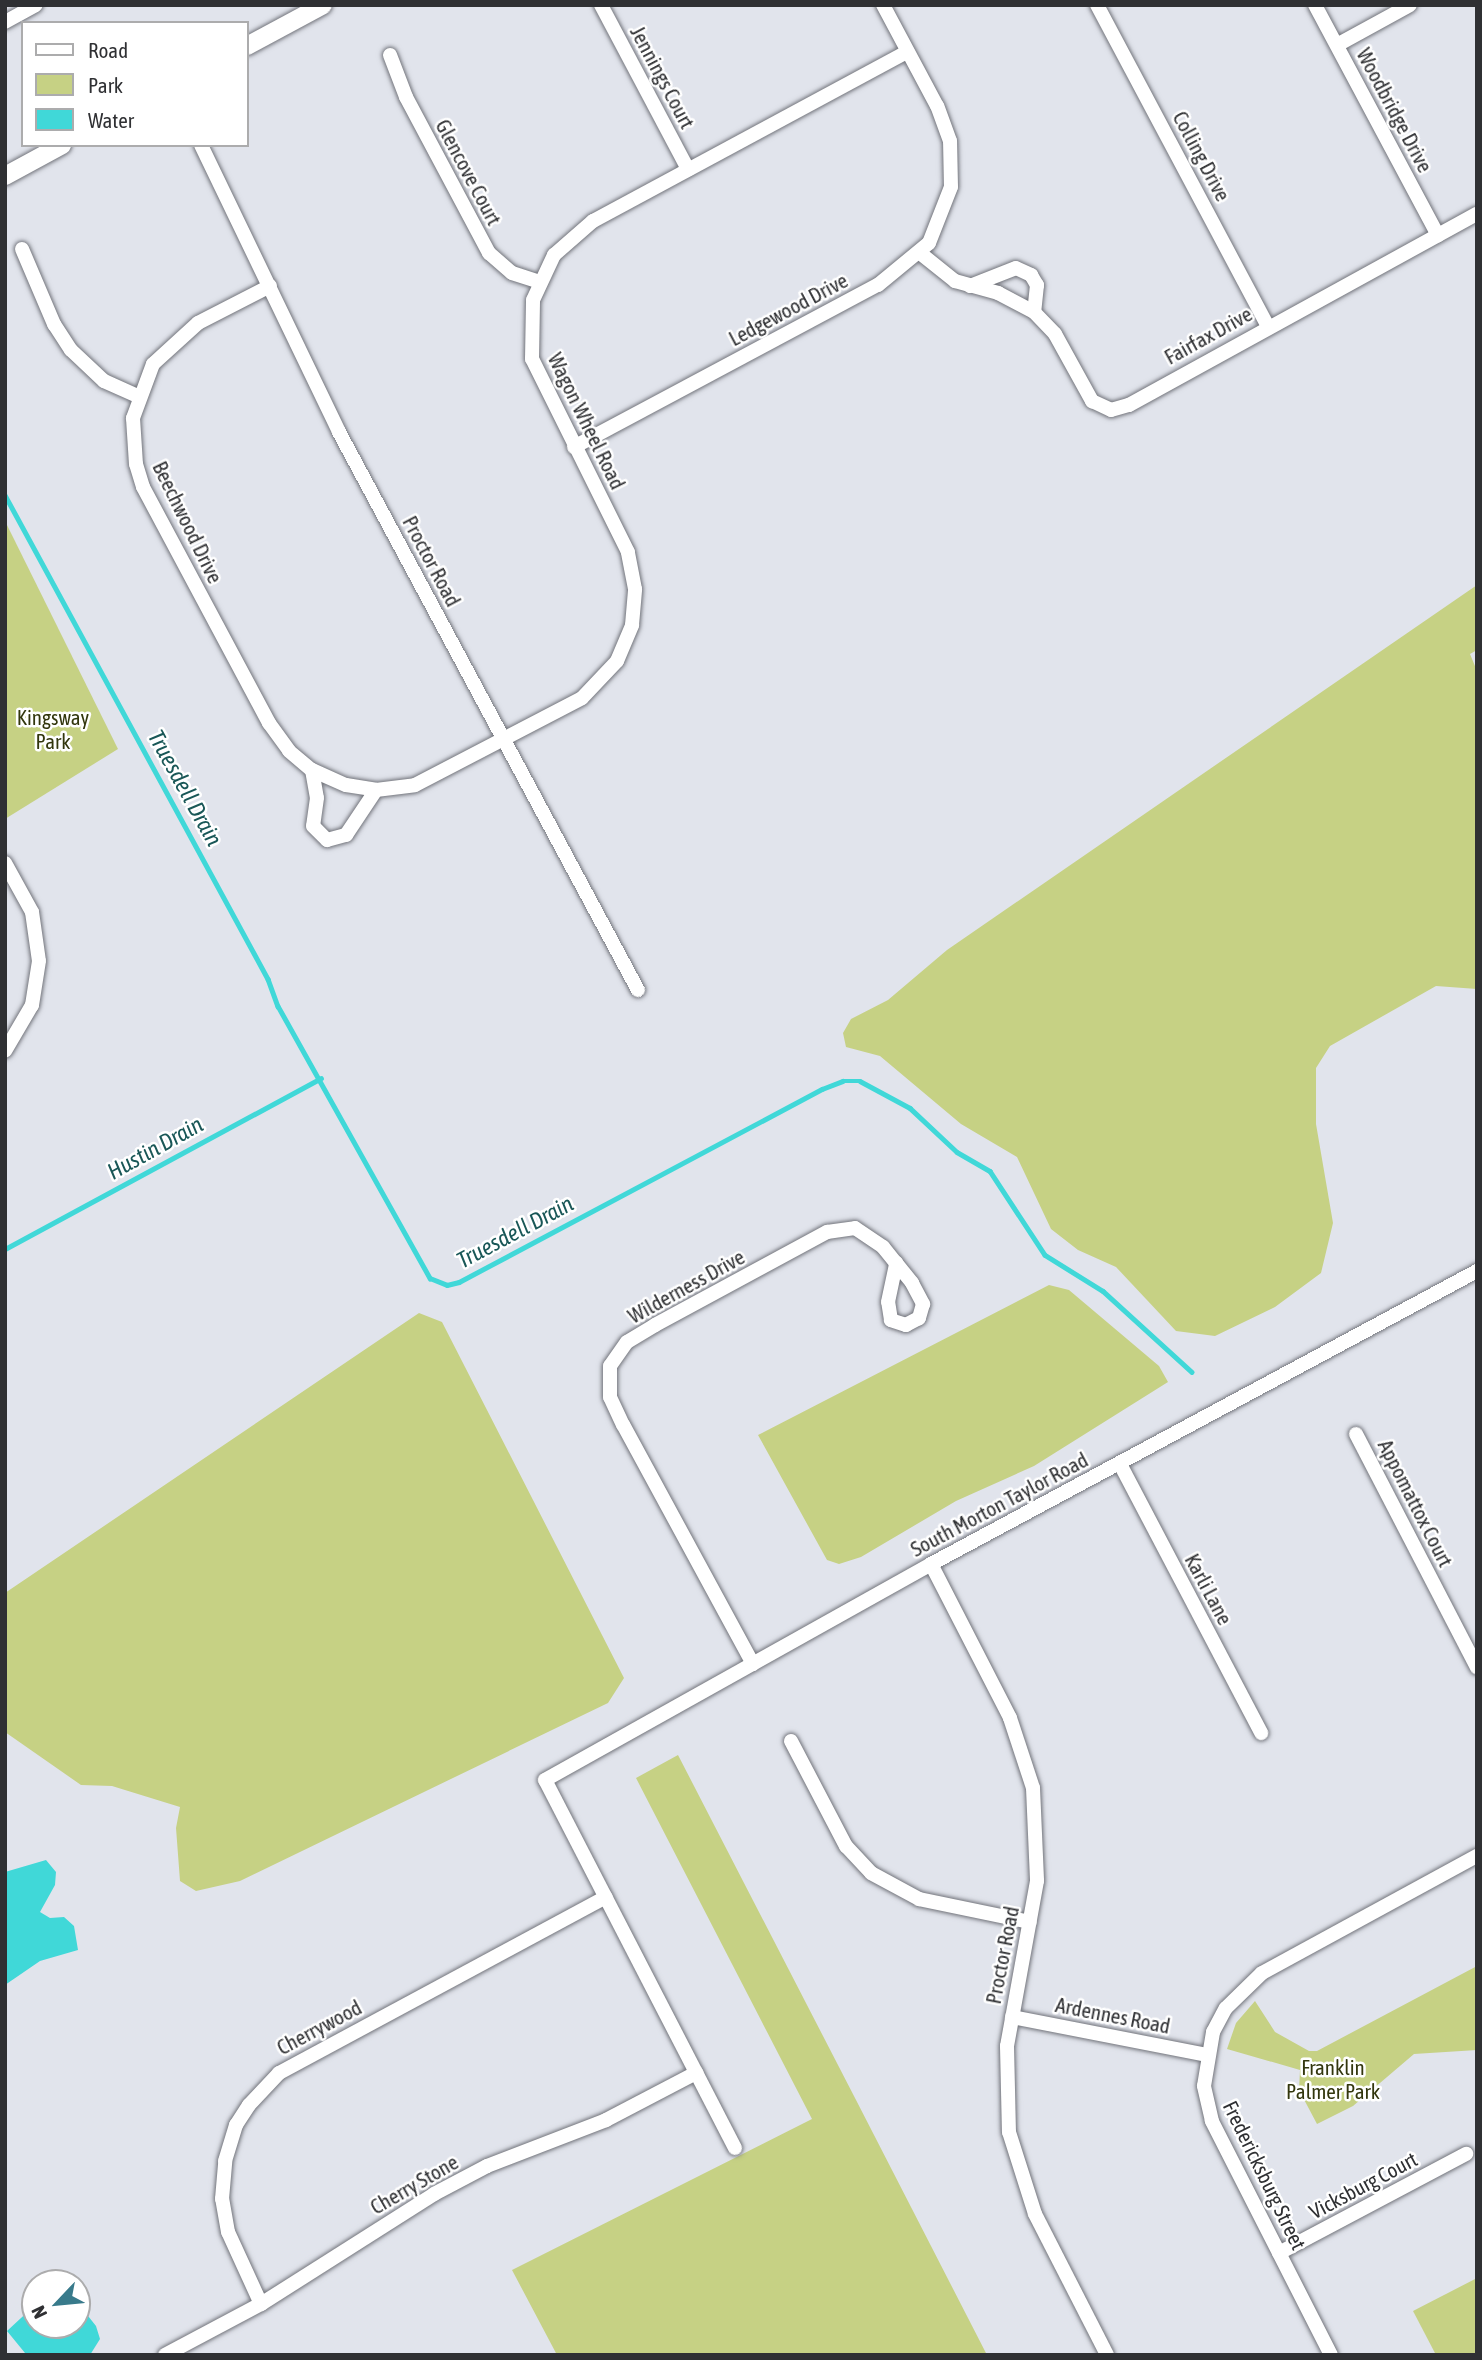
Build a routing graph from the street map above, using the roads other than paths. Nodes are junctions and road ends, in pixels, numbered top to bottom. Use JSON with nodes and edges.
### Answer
{"nodes":[{"id":1,"x":36,"y":5,"type":"edge"},
{"id":2,"x":323,"y":5,"type":"edge"},
{"id":3,"x":601,"y":5,"type":"edge"},
{"id":4,"x":883,"y":5,"type":"edge"},
{"id":5,"x":1097,"y":5,"type":"edge"},
{"id":6,"x":1315,"y":5,"type":"edge"},
{"id":7,"x":1410,"y":5,"type":"edge"},
{"id":8,"x":5,"y":22,"type":"edge"},
{"id":9,"x":1337,"y":45,"type":"junction"},
{"id":10,"x":248,"y":46,"type":"edge"},
{"id":11,"x":907,"y":52,"type":"junction"},
{"id":12,"x":390,"y":55,"type":"dead end"},
{"id":13,"x":58,"y":147,"type":"edge"},
{"id":14,"x":202,"y":147,"type":"edge"},
{"id":15,"x":688,"y":169,"type":"junction"},
{"id":16,"x":5,"y":176,"type":"edge"},
{"id":17,"x":1477,"y":215,"type":"edge"},
{"id":18,"x":1438,"y":235,"type":"junction"},
{"id":19,"x":22,"y":249,"type":"dead end"},
{"id":20,"x":920,"y":253,"type":"junction"},
{"id":21,"x":539,"y":282,"type":"junction"},
{"id":22,"x":270,"y":286,"type":"junction"},
{"id":23,"x":970,"y":286,"type":"junction"},
{"id":24,"x":1034,"y":312,"type":"junction"},
{"id":25,"x":1268,"y":326,"type":"junction"},
{"id":26,"x":138,"y":396,"type":"junction"},
{"id":27,"x":574,"y":447,"type":"junction"},
{"id":28,"x":505,"y":741,"type":"junction"},
{"id":29,"x":312,"y":770,"type":"junction"},
{"id":30,"x":376,"y":790,"type":"junction"},
{"id":31,"x":5,"y":863,"type":"edge"},
{"id":32,"x":638,"y":990,"type":"dead end"},
{"id":33,"x":5,"y":1051,"type":"edge"},
{"id":34,"x":896,"y":1263,"type":"dead end"},
{"id":35,"x":1477,"y":1271,"type":"edge"},
{"id":36,"x":1356,"y":1434,"type":"dead end"},
{"id":37,"x":1120,"y":1464,"type":"junction"},
{"id":38,"x":931,"y":1564,"type":"junction"},
{"id":39,"x":752,"y":1664,"type":"junction"},
{"id":40,"x":1477,"y":1667,"type":"edge"},
{"id":41,"x":1261,"y":1733,"type":"dead end"},
{"id":42,"x":791,"y":1741,"type":"dead end"},
{"id":43,"x":1477,"y":1856,"type":"edge"},
{"id":44,"x":607,"y":1897,"type":"junction"},
{"id":45,"x":1030,"y":1922,"type":"junction"},
{"id":46,"x":1012,"y":2017,"type":"junction"},
{"id":47,"x":1207,"y":2055,"type":"junction"},
{"id":48,"x":696,"y":2073,"type":"junction"},
{"id":49,"x":735,"y":2148,"type":"dead end"},
{"id":50,"x":1466,"y":2154,"type":"dead end"},
{"id":51,"x":1279,"y":2253,"type":"junction"},
{"id":52,"x":261,"y":2304,"type":"junction"},
{"id":53,"x":165,"y":2355,"type":"edge"},
{"id":54,"x":1107,"y":2355,"type":"edge"},
{"id":55,"x":1331,"y":2355,"type":"edge"}],
"edges":[{"from":1,"to":8,"type":"street"},
{"from":2,"to":10,"type":"street"},
{"from":3,"to":15,"type":"street","name":"Jennings Court"},
{"from":4,"to":11,"type":"street"},
{"from":5,"to":25,"type":"street","name":"Colling Drive"},
{"from":6,"to":9,"type":"street","name":"Woodbridge Drive"},
{"from":7,"to":9,"type":"street"},
{"from":9,"to":18,"type":"street","name":"Woodbridge Drive"},
{"from":11,"to":15,"type":"street","name":"Wagon Wheel Road"},
{"from":11,"to":20,"type":"street","name":"Ledgewood Drive"},
{"from":12,"to":21,"type":"street","name":"Glencove Court"},
{"from":13,"to":16,"type":"street"},
{"from":14,"to":22,"type":"street","name":"Proctor Road"},
{"from":15,"to":21,"type":"street","name":"Wagon Wheel Road"},
{"from":17,"to":18,"type":"street","name":"Fairfax Drive"},
{"from":18,"to":25,"type":"street","name":"Fairfax Drive"},
{"from":19,"to":26,"type":"street"},
{"from":20,"to":23,"type":"street","name":"Fairfax Drive"},
{"from":20,"to":27,"type":"street","name":"Ledgewood Drive"},
{"from":21,"to":27,"type":"street","name":"Wagon Wheel Road"},
{"from":22,"to":26,"type":"street","name":"Beechwood Drive"},
{"from":22,"to":28,"type":"street","name":"Proctor Road"},
{"from":23,"to":24,"type":"street","name":"Fairfax Drive"},
{"from":23,"to":24,"type":"street"},
{"from":24,"to":25,"type":"street","name":"Fairfax Drive"},
{"from":26,"to":29,"type":"street","name":"Beechwood Drive"},
{"from":27,"to":28,"type":"street","name":"Wagon Wheel Road"},
{"from":28,"to":30,"type":"street","name":"Beechwood Drive"},
{"from":28,"to":32,"type":"street","name":"Proctor Road"},
{"from":29,"to":30,"type":"street","name":"Beechwood Drive"},
{"from":29,"to":30,"type":"street"},
{"from":31,"to":33,"type":"street"},
{"from":34,"to":39,"type":"street","name":"Wilderness Drive"},
{"from":35,"to":37,"type":"street","name":"South Morton Taylor Road"},
{"from":36,"to":40,"type":"street","name":"Appomattox Court"},
{"from":37,"to":38,"type":"street","name":"South Morton Taylor Road"},
{"from":37,"to":41,"type":"street","name":"Karli Lane"},
{"from":38,"to":39,"type":"street","name":"South Morton Taylor Road"},
{"from":38,"to":45,"type":"street","name":"Proctor Road"},
{"from":39,"to":44,"type":"street","name":"South Morton Taylor Road"},
{"from":42,"to":45,"type":"street"},
{"from":43,"to":47,"type":"street","name":"Fredericksburg Street"},
{"from":44,"to":48,"type":"street"},
{"from":44,"to":52,"type":"street","name":"Cherrywood"},
{"from":45,"to":46,"type":"street","name":"Proctor Road"},
{"from":46,"to":47,"type":"street","name":"Ardennes Road"},
{"from":46,"to":54,"type":"street","name":"Proctor Road"},
{"from":47,"to":51,"type":"street","name":"Fredericksburg Street"},
{"from":48,"to":49,"type":"street"},
{"from":48,"to":52,"type":"street","name":"Cherry Stone"},
{"from":50,"to":51,"type":"street","name":"Vicksburg Court"},
{"from":51,"to":55,"type":"street","name":"Fredericksburg Street"},
{"from":52,"to":53,"type":"street","name":"Cherry Stone"}]}
